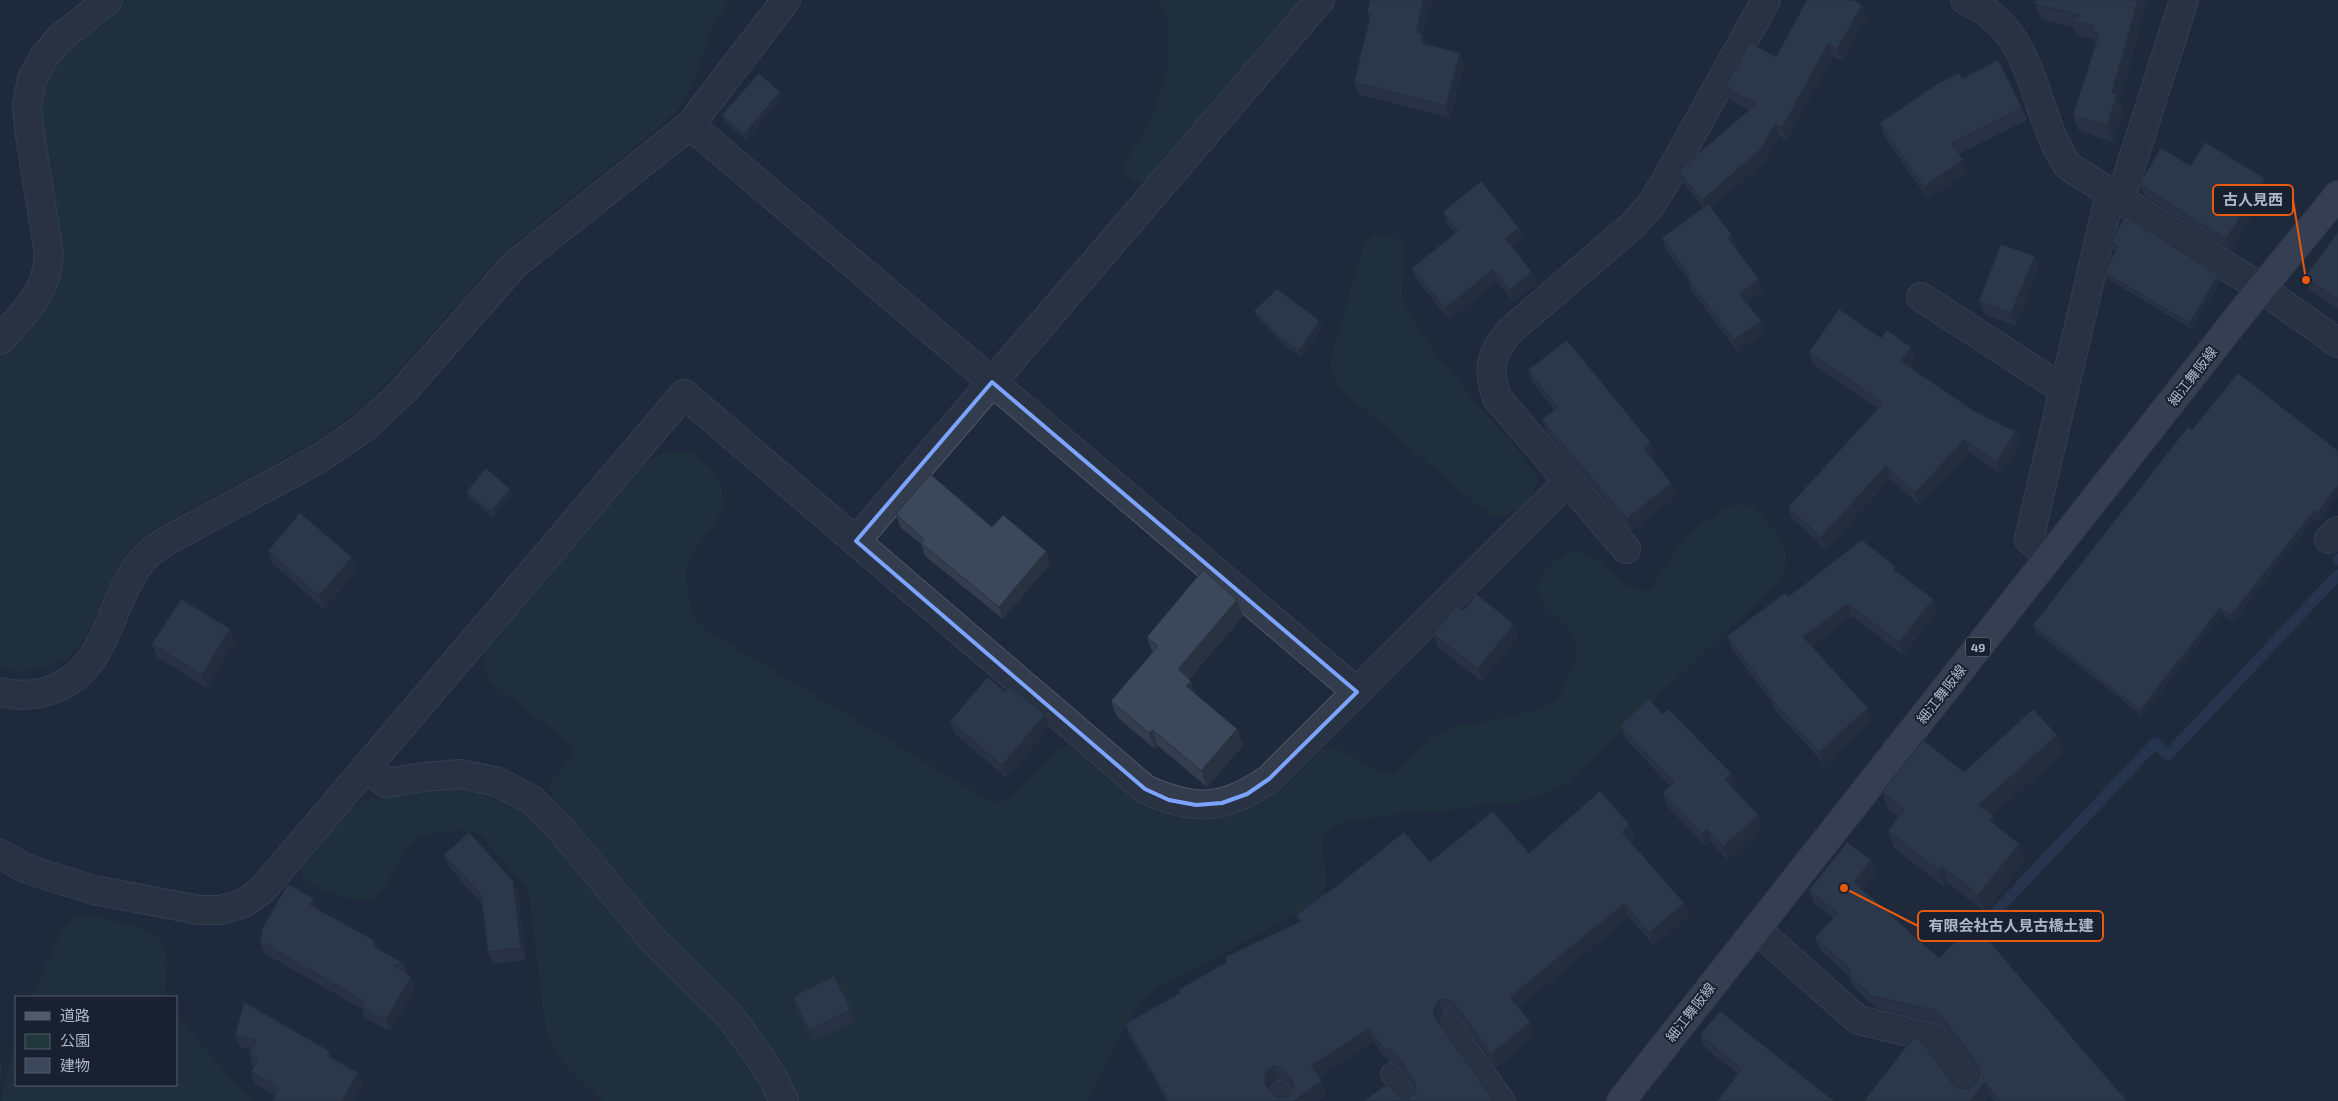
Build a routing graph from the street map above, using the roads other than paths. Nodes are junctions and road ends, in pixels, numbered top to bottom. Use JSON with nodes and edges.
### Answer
{"nodes":[{"id":1,"x":108,"y":0,"type":"edge"},
{"id":2,"x":786,"y":0,"type":"edge"},
{"id":3,"x":1320,"y":0,"type":"edge"},
{"id":4,"x":1766,"y":0,"type":"edge"},
{"id":5,"x":1965,"y":0,"type":"edge"},
{"id":6,"x":2184,"y":0,"type":"edge"},
{"id":7,"x":690,"y":125,"type":"junction"},
{"id":8,"x":2338,"y":195,"type":"edge"},
{"id":9,"x":2115,"y":197,"type":"junction"},
{"id":10,"x":2261,"y":288,"type":"junction"},
{"id":11,"x":1922,"y":297,"type":"dead end"},
{"id":12,"x":0,"y":340,"type":"edge"},
{"id":13,"x":2338,"y":343,"type":"edge"},
{"id":14,"x":992,"y":382,"type":"junction"},
{"id":15,"x":2064,"y":390,"type":"junction"},
{"id":16,"x":1568,"y":481,"type":"junction"},
{"id":17,"x":856,"y":541,"type":"junction"},
{"id":18,"x":1626,"y":549,"type":"dead end"},
{"id":19,"x":2050,"y":556,"type":"junction"},
{"id":20,"x":0,"y":692,"type":"edge"},
{"id":21,"x":1357,"y":692,"type":"junction"},
{"id":22,"x":366,"y":767,"type":"junction"},
{"id":23,"x":0,"y":854,"type":"edge"},
{"id":24,"x":1756,"y":929,"type":"junction"},
{"id":25,"x":1450,"y":1024,"type":"dead end"},
{"id":26,"x":1391,"y":1074,"type":"dead end"},
{"id":27,"x":1969,"y":1086,"type":"edge"},
{"id":28,"x":784,"y":1101,"type":"edge"},
{"id":29,"x":1410,"y":1101,"type":"edge"},
{"id":30,"x":1505,"y":1101,"type":"edge"},
{"id":31,"x":1621,"y":1101,"type":"edge"}],
"edges":[{"from":1,"to":12,"type":"street"},
{"from":2,"to":7,"type":"street"},
{"from":3,"to":14,"type":"street"},
{"from":4,"to":16,"type":"street"},
{"from":5,"to":9,"type":"street"},
{"from":6,"to":9,"type":"street"},
{"from":7,"to":14,"type":"street"},
{"from":7,"to":20,"type":"street"},
{"from":8,"to":10,"type":"main road","name":"細江舞阪線","number":"49"},
{"from":9,"to":10,"type":"street"},
{"from":9,"to":15,"type":"street"},
{"from":10,"to":13,"type":"street"},
{"from":10,"to":19,"type":"main road","name":"細江舞阪線","number":"49"},
{"from":11,"to":15,"type":"street"},
{"from":14,"to":17,"type":"street"},
{"from":14,"to":21,"type":"street"},
{"from":15,"to":19,"type":"street"},
{"from":16,"to":18,"type":"street"},
{"from":16,"to":21,"type":"street"},
{"from":17,"to":21,"type":"street"},
{"from":17,"to":22,"type":"street"},
{"from":19,"to":24,"type":"main road","name":"細江舞阪線","number":"49"},
{"from":22,"to":23,"type":"street"},
{"from":22,"to":28,"type":"street"},
{"from":24,"to":27,"type":"street"},
{"from":24,"to":31,"type":"main road","name":"細江舞阪線","number":"49"},
{"from":25,"to":30,"type":"lane"},
{"from":26,"to":29,"type":"lane"}]}
